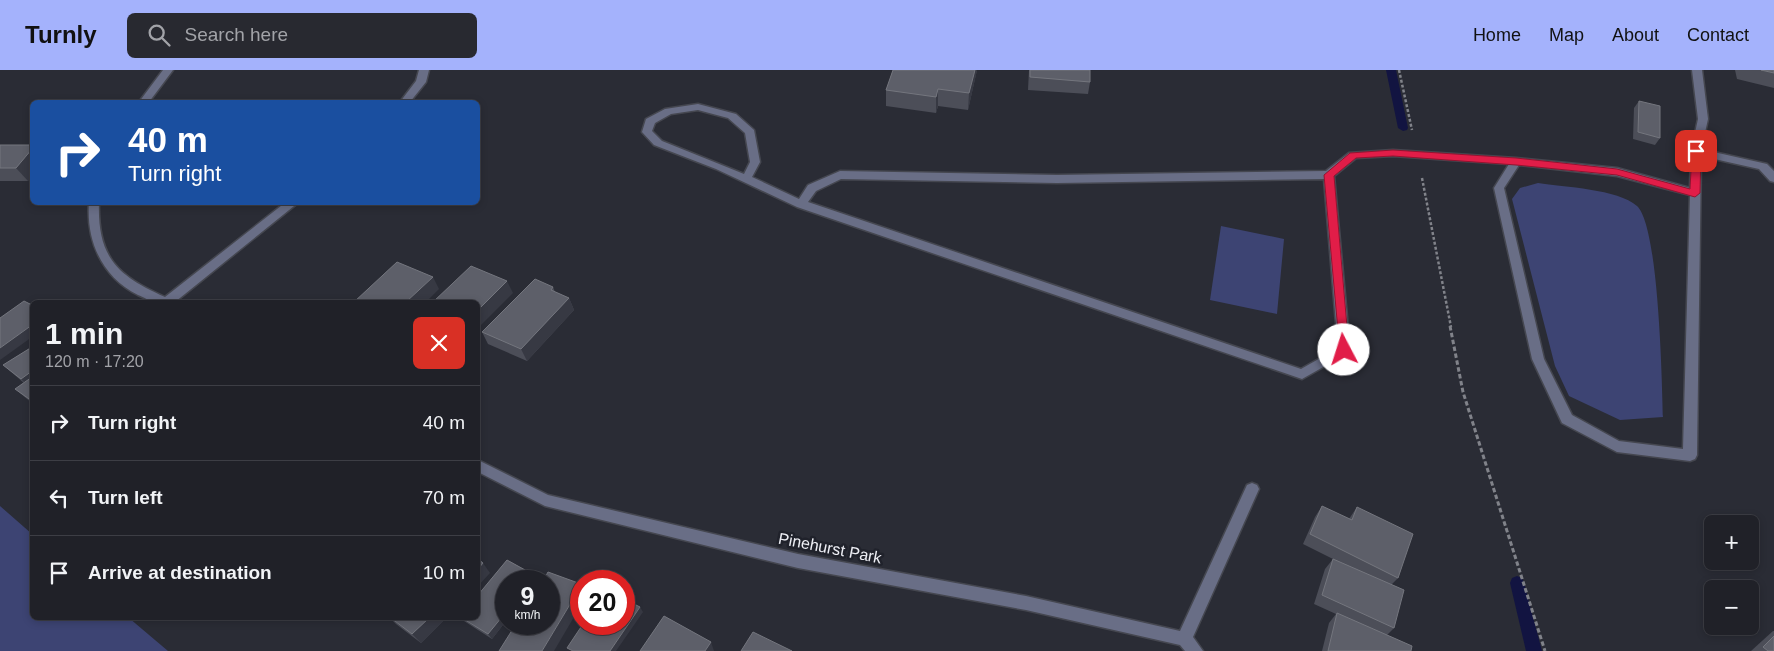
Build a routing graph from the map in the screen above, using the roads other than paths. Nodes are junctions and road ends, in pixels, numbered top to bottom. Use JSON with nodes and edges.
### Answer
{"nodes":[{"id":1,"x":168,"y":70,"type":"edge"},
{"id":2,"x":424,"y":70,"type":"edge"},
{"id":3,"x":1698,"y":70,"type":"edge"},
{"id":4,"x":146,"y":100,"type":"edge"},
{"id":5,"x":407,"y":100,"type":"edge"},
{"id":6,"x":1696,"y":151,"type":"junction"},
{"id":7,"x":1516,"y":161,"type":"junction"},
{"id":8,"x":1329,"y":175,"type":"junction"},
{"id":9,"x":1774,"y":178,"type":"edge"},
{"id":10,"x":746,"y":179,"type":"junction"},
{"id":11,"x":1695,"y":193,"type":"junction"},
{"id":12,"x":801,"y":204,"type":"junction"},
{"id":13,"x":94,"y":205,"type":"edge"},
{"id":14,"x":290,"y":205,"type":"edge"},
{"id":15,"x":162,"y":300,"type":"edge"},
{"id":16,"x":169,"y":300,"type":"edge"},
{"id":17,"x":480,"y":467,"type":"edge"},
{"id":18,"x":1252,"y":489,"type":"dead end"},
{"id":19,"x":1184,"y":639,"type":"junction"},
{"id":20,"x":1195,"y":651,"type":"edge"}],
"edges":[{"from":1,"to":4,"type":"street"},
{"from":2,"to":5,"type":"street"},
{"from":3,"to":6,"type":"street"},
{"from":6,"to":9,"type":"street"},
{"from":6,"to":11,"type":"street"},
{"from":7,"to":8,"type":"street"},
{"from":7,"to":11,"type":"street"},
{"from":7,"to":11,"type":"street"},
{"from":8,"to":12,"type":"street"},
{"from":8,"to":12,"type":"street"},
{"from":10,"to":10,"type":"street"},
{"from":10,"to":12,"type":"street"},
{"from":13,"to":15,"type":"street"},
{"from":14,"to":16,"type":"street"},
{"from":17,"to":19,"type":"street","name":"Pinehurst Park"},
{"from":18,"to":19,"type":"street"},
{"from":19,"to":20,"type":"street"}]}
